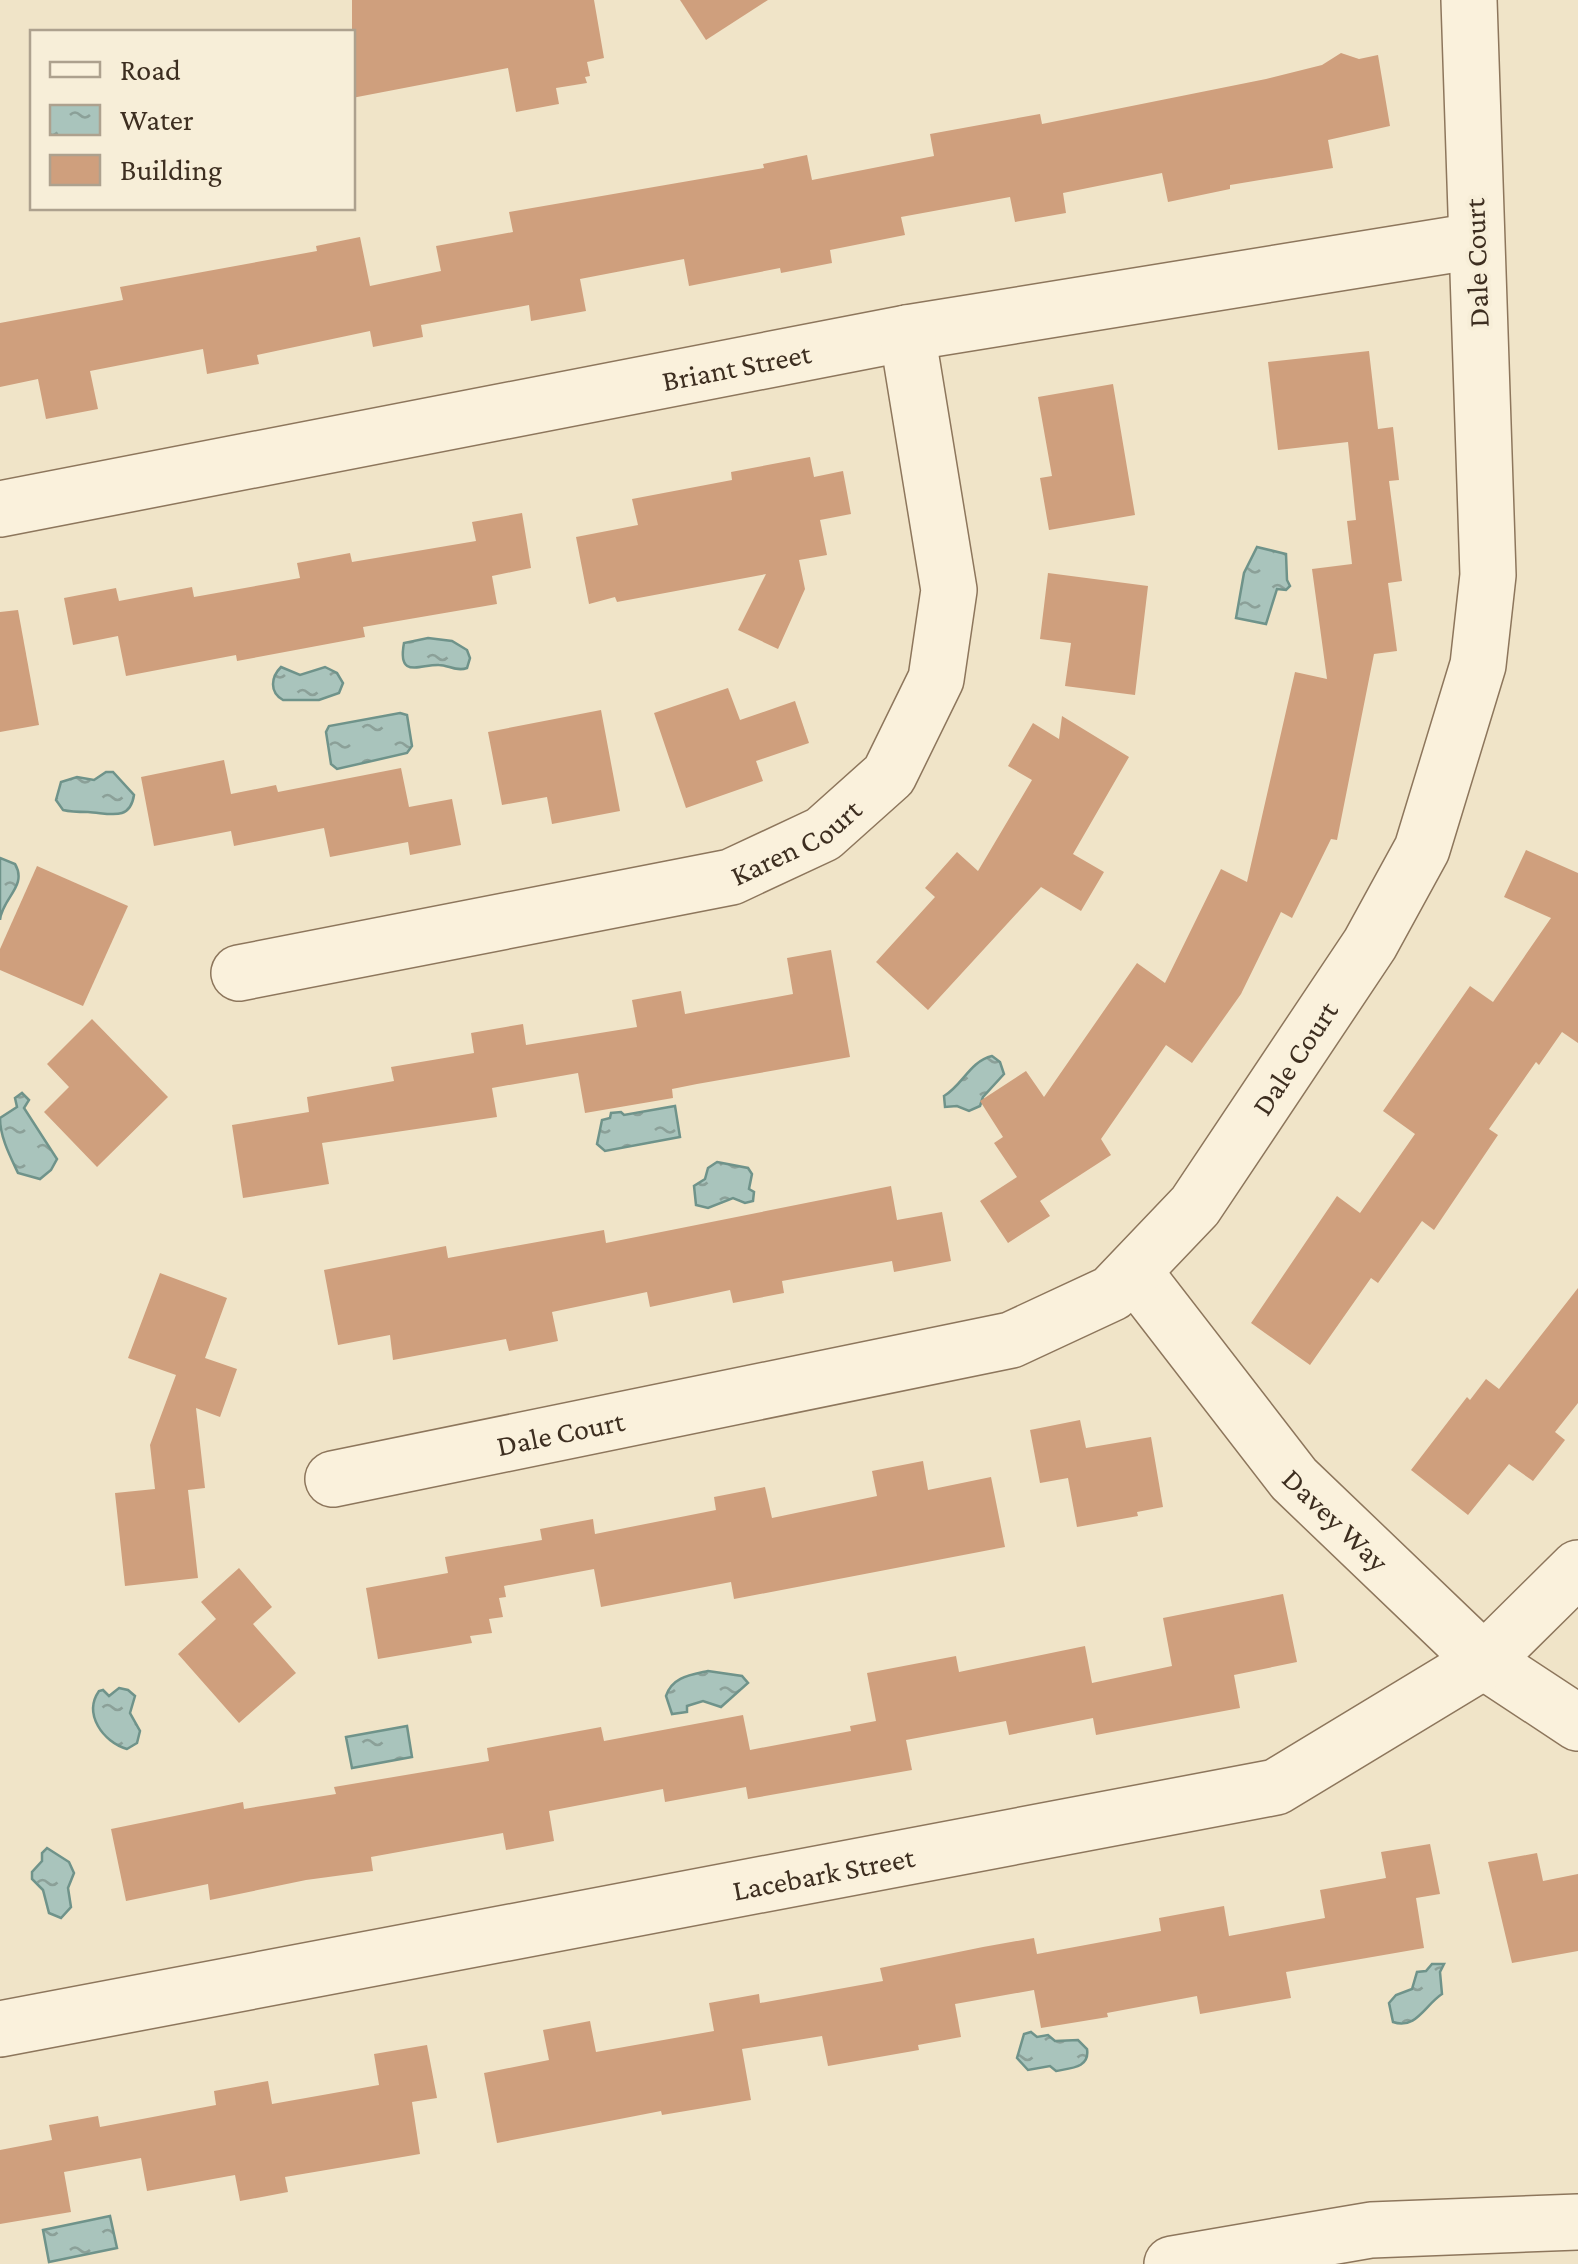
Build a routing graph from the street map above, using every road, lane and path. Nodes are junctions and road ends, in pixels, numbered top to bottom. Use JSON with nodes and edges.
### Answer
{"nodes":[{"id":1,"x":1469,"y":0,"type":"edge"},
{"id":2,"x":1475,"y":240,"type":"junction"},
{"id":3,"x":907,"y":333,"type":"junction"},
{"id":4,"x":0,"y":510,"type":"edge"},
{"id":5,"x":240,"y":973,"type":"dead end"},
{"id":6,"x":1134,"y":1272,"type":"junction"},
{"id":7,"x":332,"y":1478,"type":"dead end"},
{"id":8,"x":1578,"y":1568,"type":"edge"},
{"id":9,"x":1484,"y":1661,"type":"junction"},
{"id":10,"x":1578,"y":1723,"type":"edge"},
{"id":11,"x":0,"y":2029,"type":"edge"},
{"id":12,"x":1578,"y":2222,"type":"edge"},
{"id":13,"x":1172,"y":2264,"type":"edge"}],
"edges":[{"from":1,"to":2,"type":"street","name":"Dale Court"},
{"from":2,"to":3,"type":"street","name":"Briant Street"},
{"from":2,"to":6,"type":"street","name":"Dale Court"},
{"from":3,"to":4,"type":"street","name":"Briant Street"},
{"from":3,"to":5,"type":"street","name":"Karen Court"},
{"from":6,"to":7,"type":"street","name":"Dale Court"},
{"from":6,"to":9,"type":"street","name":"Davey Way"},
{"from":8,"to":9,"type":"street","name":"Lacebark Street"},
{"from":9,"to":10,"type":"street","name":"Davey Way"},
{"from":9,"to":11,"type":"street","name":"Lacebark Street"},
{"from":12,"to":13,"type":"street"}]}
